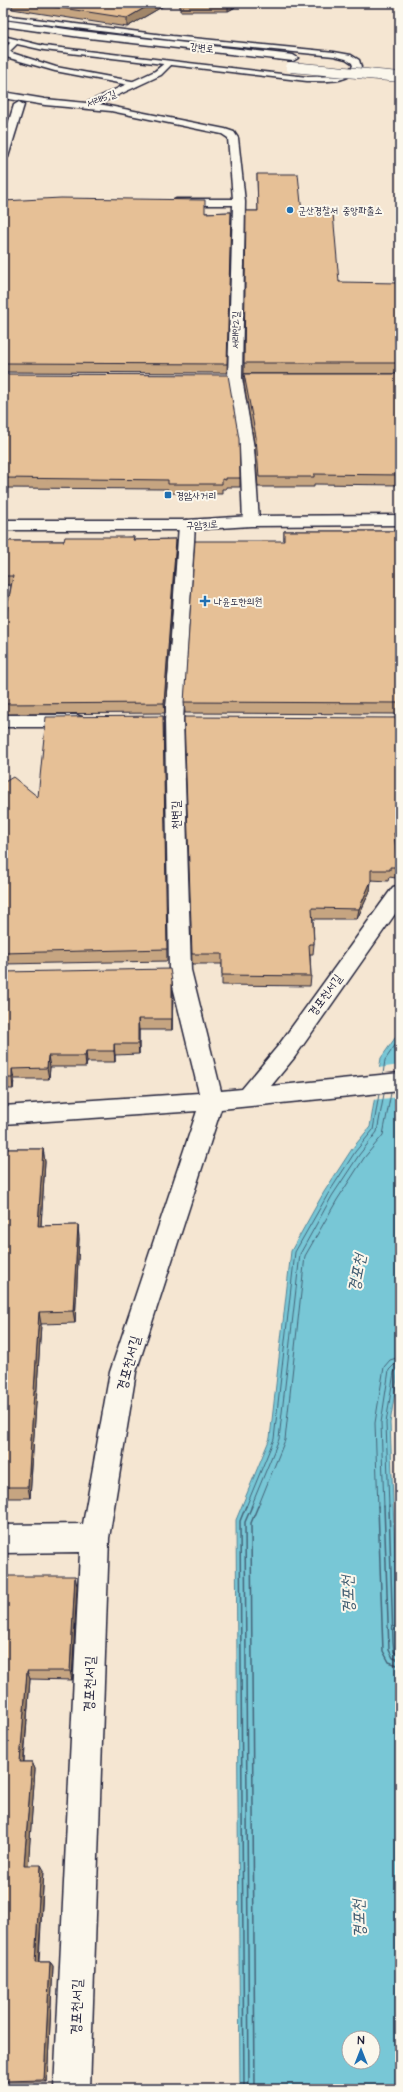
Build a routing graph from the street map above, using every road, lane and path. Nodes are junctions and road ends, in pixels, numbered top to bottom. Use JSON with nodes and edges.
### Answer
{"nodes":[{"id":1,"x":3,"y":17,"type":"edge"},
{"id":2,"x":3,"y":23,"type":"edge"},
{"id":3,"x":3,"y":31,"type":"edge"},
{"id":4,"x":3,"y":38,"type":"edge"},
{"id":5,"x":15,"y":42,"type":"junction"},
{"id":6,"x":189,"y":56,"type":"dead end"},
{"id":7,"x":212,"y":59,"type":"dead end"},
{"id":8,"x":292,"y":62,"type":"junction"},
{"id":9,"x":167,"y":64,"type":"junction"},
{"id":10,"x":400,"y":68,"type":"edge"},
{"id":11,"x":400,"y":77,"type":"edge"},
{"id":12,"x":134,"y":84,"type":"junction"},
{"id":13,"x":3,"y":95,"type":"edge"},
{"id":14,"x":3,"y":105,"type":"edge"},
{"id":15,"x":19,"y":105,"type":"junction"},
{"id":16,"x":88,"y":106,"type":"junction"},
{"id":17,"x":3,"y":156,"type":"edge"},
{"id":18,"x":168,"y":202,"type":"edge"},
{"id":19,"x":239,"y":202,"type":"junction"},
{"id":20,"x":219,"y":378,"type":"edge"},
{"id":21,"x":235,"y":378,"type":"junction"},
{"id":22,"x":250,"y":378,"type":"edge"},
{"id":23,"x":400,"y":520,"type":"edge"},
{"id":24,"x":251,"y":521,"type":"junction"},
{"id":25,"x":3,"y":525,"type":"edge"},
{"id":26,"x":187,"y":525,"type":"junction"},
{"id":27,"x":96,"y":720,"type":"edge"},
{"id":28,"x":3,"y":721,"type":"edge"},
{"id":29,"x":400,"y":892,"type":"edge"},
{"id":30,"x":400,"y":1082,"type":"edge"},
{"id":31,"x":249,"y":1097,"type":"junction"},
{"id":32,"x":212,"y":1101,"type":"junction"},
{"id":33,"x":3,"y":1115,"type":"edge"},
{"id":34,"x":96,"y":1538,"type":"junction"},
{"id":35,"x":3,"y":1539,"type":"edge"},
{"id":36,"x":72,"y":2089,"type":"edge"}],
"edges":[{"from":1,"to":9,"type":"lane"},
{"from":2,"to":8,"type":"street","name":"강변로"},
{"from":3,"to":6,"type":"street","name":"강변로"},
{"from":4,"to":5,"type":"lane"},
{"from":5,"to":9,"type":"lane"},
{"from":5,"to":12,"type":"lane"},
{"from":7,"to":8,"type":"street","name":"강변로"},
{"from":8,"to":10,"type":"street","name":"강변로"},
{"from":8,"to":11,"type":"street","name":"강변로","bridge":true},
{"from":9,"to":12,"type":"street","name":"서래5길"},
{"from":12,"to":16,"type":"street","name":"서래5길"},
{"from":13,"to":16,"type":"street"},
{"from":14,"to":15,"type":"street","name":"서래5길"},
{"from":15,"to":16,"type":"street","name":"서래5길"},
{"from":15,"to":17,"type":"street"},
{"from":16,"to":19,"type":"street","name":"서래안2길"},
{"from":18,"to":19,"type":"street"},
{"from":19,"to":21,"type":"street","name":"서래안2길"},
{"from":20,"to":21,"type":"street"},
{"from":21,"to":22,"type":"street"},
{"from":21,"to":24,"type":"street","name":"서래안2길"},
{"from":23,"to":24,"type":"street","name":"구암3.1로"},
{"from":24,"to":26,"type":"street","name":"구암3.1로"},
{"from":25,"to":26,"type":"street","name":"구암3.1로"},
{"from":26,"to":32,"type":"street","name":"천변길"},
{"from":27,"to":28,"type":"street"},
{"from":29,"to":31,"type":"street","name":"경포천서길"},
{"from":30,"to":31,"type":"street"},
{"from":31,"to":32,"type":"street"},
{"from":32,"to":33,"type":"street"},
{"from":32,"to":34,"type":"street","name":"경포천서길"},
{"from":34,"to":35,"type":"street"},
{"from":34,"to":36,"type":"street","name":"경포천서길"}]}
